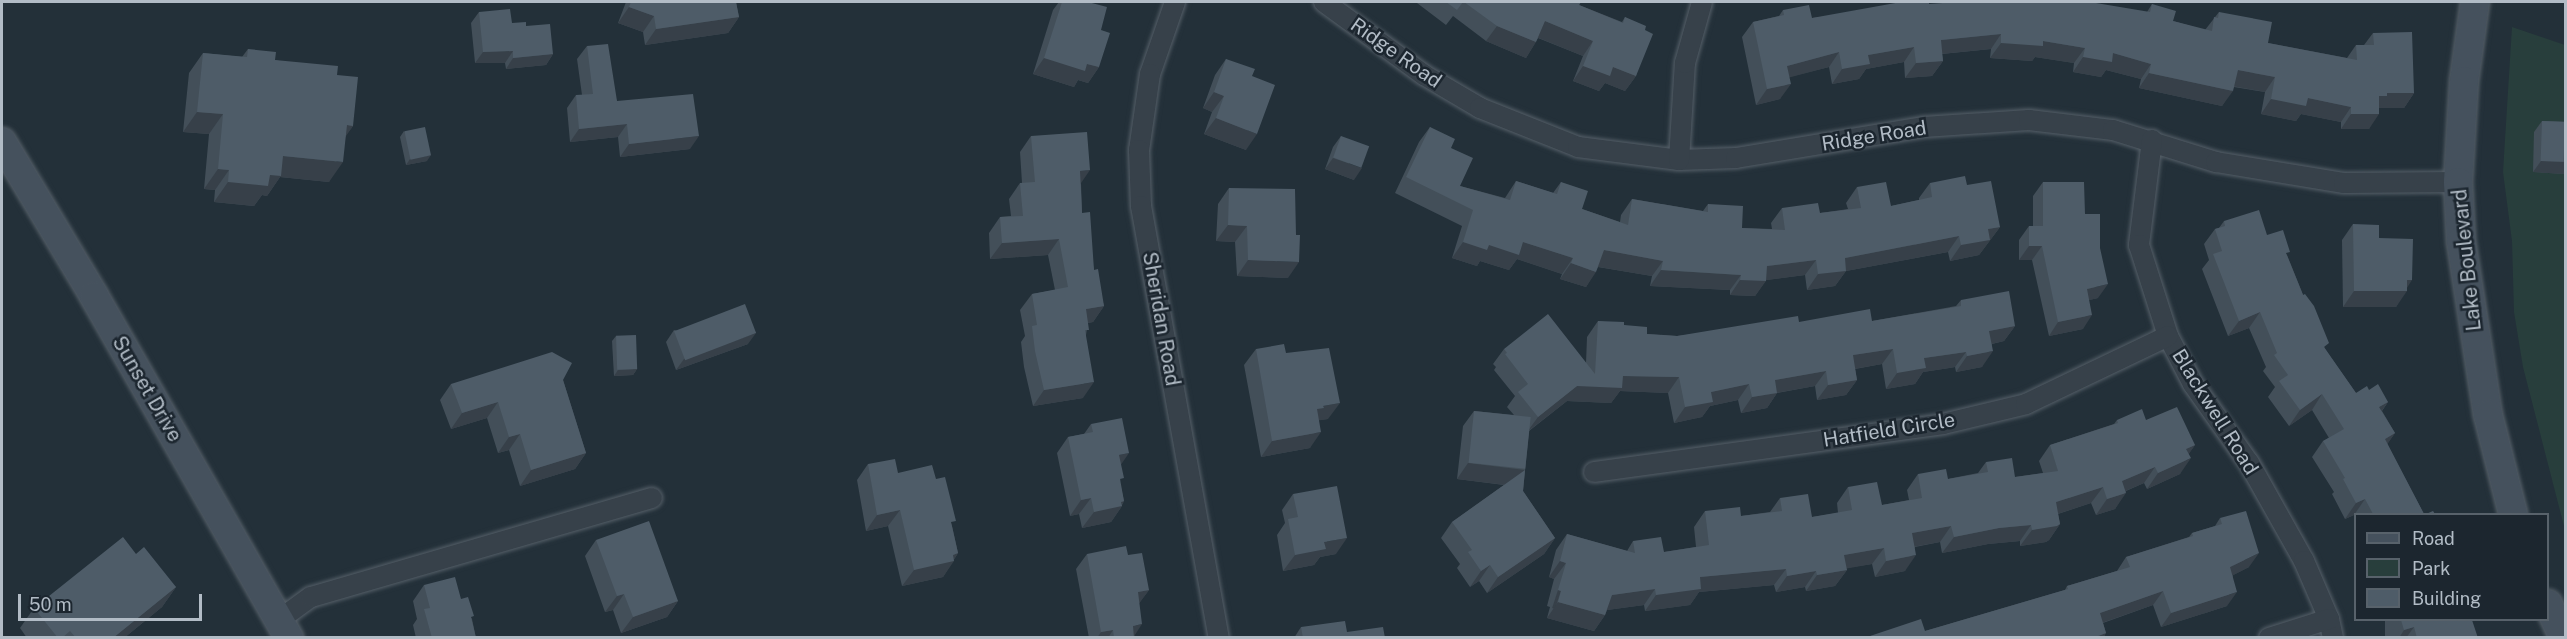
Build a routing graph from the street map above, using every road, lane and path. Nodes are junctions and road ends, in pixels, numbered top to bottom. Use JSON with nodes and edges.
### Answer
{"nodes":[{"id":1,"x":1175,"y":2,"type":"edge"},
{"id":2,"x":1324,"y":2,"type":"edge"},
{"id":3,"x":1702,"y":2,"type":"edge"},
{"id":4,"x":2475,"y":2,"type":"edge"},
{"id":5,"x":2152,"y":140,"type":"junction"},
{"id":6,"x":2,"y":142,"type":"edge"},
{"id":7,"x":1679,"y":160,"type":"junction"},
{"id":8,"x":2458,"y":183,"type":"junction"},
{"id":9,"x":2168,"y":336,"type":"junction"},
{"id":10,"x":1594,"y":472,"type":"dead end"},
{"id":11,"x":652,"y":498,"type":"dead end"},
{"id":12,"x":2513,"y":513,"type":"edge"},
{"id":13,"x":2549,"y":608,"type":"edge"},
{"id":14,"x":2331,"y":628,"type":"edge"},
{"id":15,"x":284,"y":629,"type":"edge"},
{"id":16,"x":1219,"y":638,"type":"edge"},
{"id":17,"x":2269,"y":638,"type":"edge"},
{"id":18,"x":2564,"y":638,"type":"edge"}],
"edges":[{"from":1,"to":16,"type":"street","name":"Sheridan Road"},
{"from":2,"to":7,"type":"street","name":"Ridge Road"},
{"from":3,"to":7,"type":"street"},
{"from":4,"to":8,"type":"main road","name":"Lake Boulevard"},
{"from":5,"to":7,"type":"street","name":"Ridge Road"},
{"from":5,"to":8,"type":"street","name":"Ridge Road"},
{"from":5,"to":9,"type":"street","name":"Blackwell Road"},
{"from":6,"to":15,"type":"main road","name":"Sunset Drive"},
{"from":8,"to":12,"type":"main road","name":"Lake Boulevard"},
{"from":9,"to":10,"type":"street","name":"Hatfield Circle"},
{"from":9,"to":14,"type":"street","name":"Blackwell Road"},
{"from":11,"to":15,"type":"street"},
{"from":13,"to":18,"type":"main road"},
{"from":14,"to":17,"type":"street"}]}
